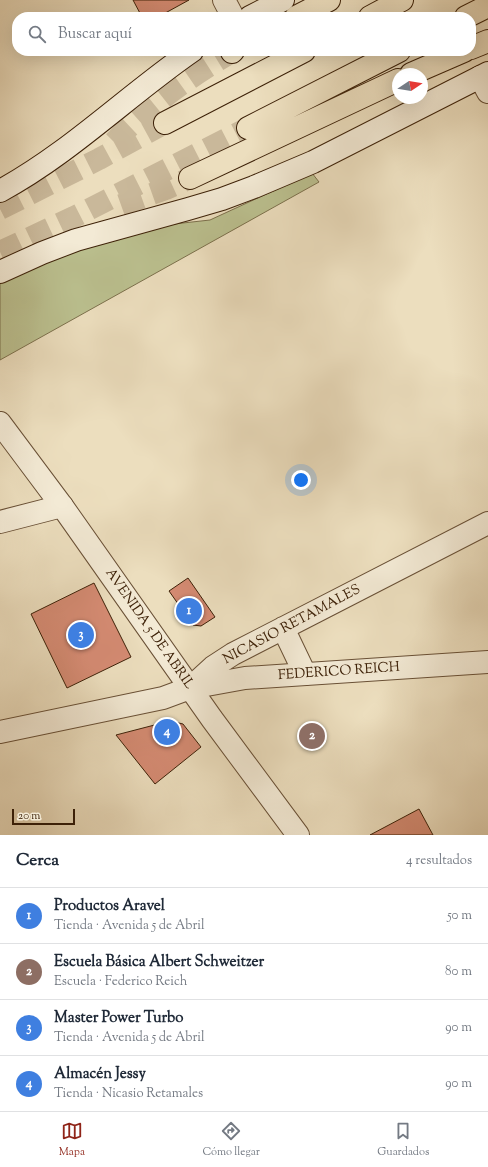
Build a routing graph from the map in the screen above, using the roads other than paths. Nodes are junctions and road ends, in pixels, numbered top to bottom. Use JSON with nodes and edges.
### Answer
{"nodes":[{"id":1,"x":224,"y":0,"type":"edge"},
{"id":2,"x":282,"y":0,"type":"edge"},
{"id":3,"x":329,"y":0,"type":"edge"},
{"id":4,"x":402,"y":0,"type":"edge"},
{"id":5,"x":488,"y":6,"type":"edge"},
{"id":6,"x":230,"y":12,"type":"edge"},
{"id":7,"x":259,"y":12,"type":"edge"},
{"id":8,"x":306,"y":12,"type":"edge"},
{"id":9,"x":379,"y":12,"type":"edge"},
{"id":10,"x":476,"y":12,"type":"edge"},
{"id":11,"x":488,"y":42,"type":"edge"},
{"id":12,"x":476,"y":46,"type":"edge"},
{"id":13,"x":185,"y":56,"type":"edge"},
{"id":14,"x":294,"y":56,"type":"edge"},
{"id":15,"x":389,"y":56,"type":"edge"},
{"id":16,"x":452,"y":56,"type":"edge"},
{"id":17,"x":425,"y":68,"type":"edge"},
{"id":18,"x":485,"y":80,"type":"edge"},
{"id":19,"x":392,"y":83,"type":"edge"},
{"id":20,"x":165,"y":123,"type":"tunnel mouth"},
{"id":21,"x":248,"y":128,"type":"tunnel mouth"},
{"id":22,"x":190,"y":178,"type":"tunnel mouth"},
{"id":23,"x":0,"y":191,"type":"edge"},
{"id":24,"x":0,"y":272,"type":"edge"},
{"id":25,"x":0,"y":424,"type":"edge"},
{"id":26,"x":62,"y":506,"type":"junction"},
{"id":27,"x":0,"y":522,"type":"edge"},
{"id":28,"x":488,"y":523,"type":"edge"},
{"id":29,"x":283,"y":628,"type":"junction"},
{"id":30,"x":488,"y":662,"type":"edge"},
{"id":31,"x":304,"y":674,"type":"junction"},
{"id":32,"x":190,"y":688,"type":"junction"},
{"id":33,"x":0,"y":732,"type":"edge"},
{"id":34,"x":298,"y":835,"type":"edge"}],
"edges":[{"from":1,"to":6,"type":"street"},
{"from":2,"to":7,"type":"street"},
{"from":3,"to":8,"type":"highway"},
{"from":4,"to":9,"type":"highway"},
{"from":5,"to":10,"type":"highway"},
{"from":11,"to":12,"type":"highway"},
{"from":13,"to":23,"type":"street"},
{"from":14,"to":20,"type":"highway"},
{"from":15,"to":21,"type":"highway"},
{"from":16,"to":17,"type":"highway"},
{"from":18,"to":24,"type":"street"},
{"from":19,"to":22,"type":"highway"},
{"from":25,"to":26,"type":"street","name":"AVENIDA 5 DE ABRIL"},
{"from":26,"to":27,"type":"street"},
{"from":26,"to":32,"type":"street","name":"AVENIDA 5 DE ABRIL"},
{"from":28,"to":29,"type":"street","name":"NICASIO RETAMALES"},
{"from":29,"to":31,"type":"street"},
{"from":29,"to":32,"type":"street","name":"NICASIO RETAMALES"},
{"from":30,"to":31,"type":"street","name":"FEDERICO REICH"},
{"from":31,"to":32,"type":"street","name":"FEDERICO REICH"},
{"from":32,"to":33,"type":"street","name":"NICASIO RETAMALES"},
{"from":32,"to":34,"type":"street","name":"AVENIDA 5 DE ABRIL"}]}
